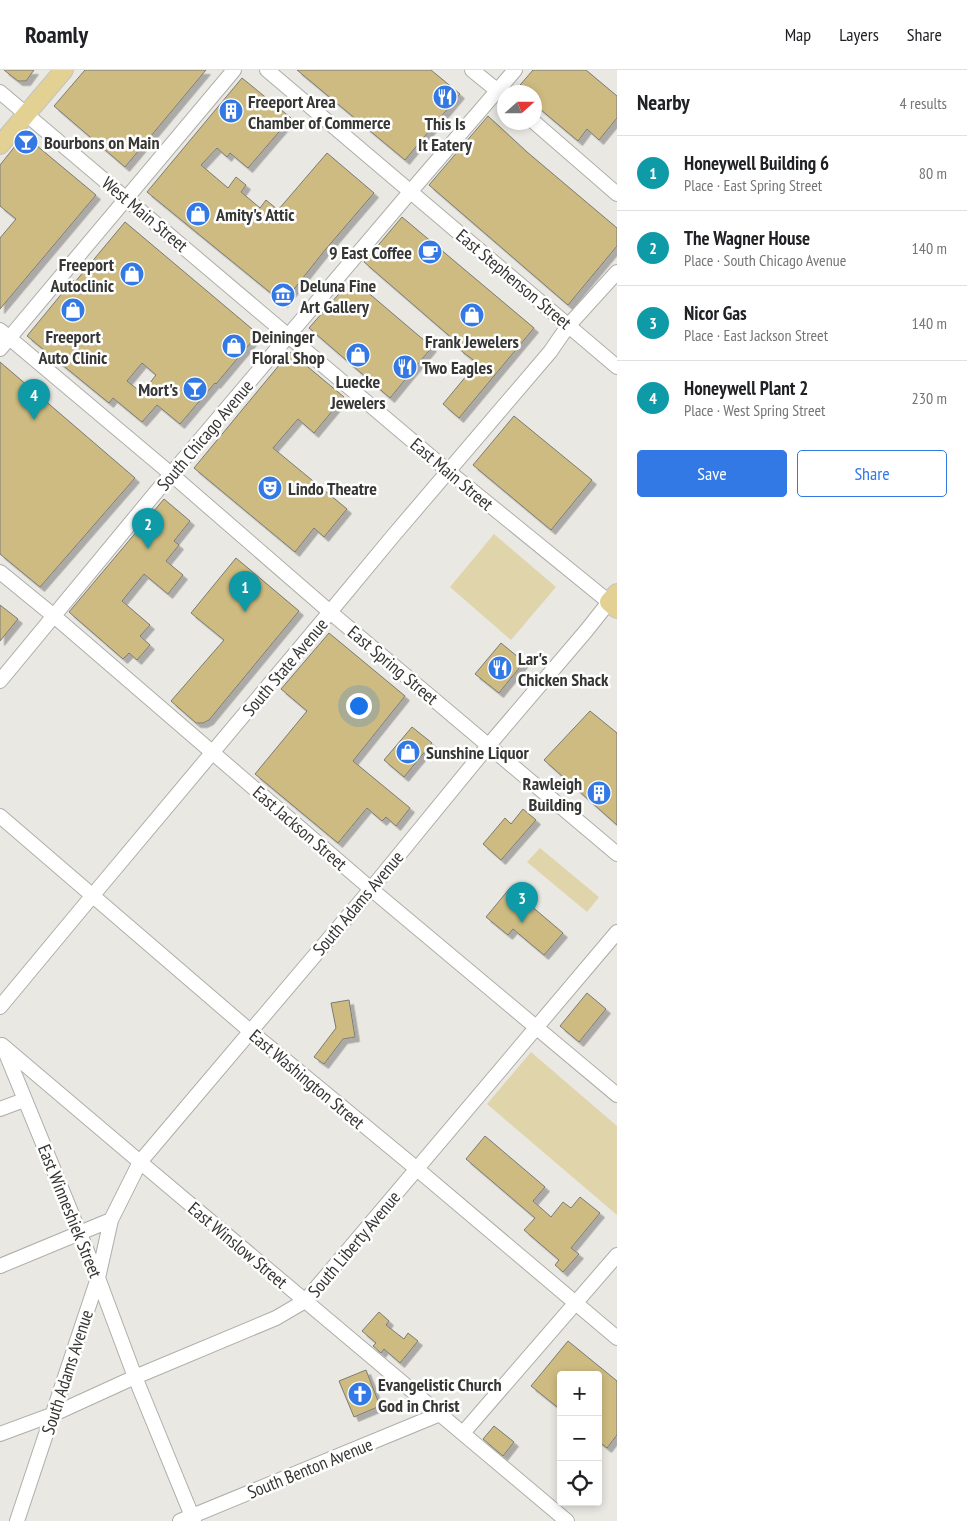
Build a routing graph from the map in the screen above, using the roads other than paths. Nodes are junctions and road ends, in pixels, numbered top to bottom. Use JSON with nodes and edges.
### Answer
{"nodes":[{"id":1,"x":64,"y":70,"type":"edge"},
{"id":2,"x":234,"y":70,"type":"edge"},
{"id":3,"x":267,"y":70,"type":"edge"},
{"id":4,"x":472,"y":70,"type":"edge"},
{"id":5,"x":516,"y":70,"type":"edge"},
{"id":6,"x":507,"y":85,"type":"edge"},
{"id":7,"x":497,"y":91,"type":"edge"},
{"id":8,"x":0,"y":92,"type":"edge"},
{"id":9,"x":497,"y":98,"type":"edge"},
{"id":10,"x":26,"y":114,"type":"junction"},
{"id":11,"x":542,"y":129,"type":"edge"},
{"id":12,"x":0,"y":145,"type":"edge"},
{"id":13,"x":411,"y":191,"type":"junction"},
{"id":14,"x":617,"y":194,"type":"edge"},
{"id":15,"x":127,"y":198,"type":"junction"},
{"id":16,"x":617,"y":272,"type":"edge"},
{"id":17,"x":568,"y":326,"type":"junction"},
{"id":18,"x":5,"y":334,"type":"edge"},
{"id":19,"x":289,"y":337,"type":"junction"},
{"id":20,"x":0,"y":349,"type":"edge"},
{"id":21,"x":617,"y":367,"type":"edge"},
{"id":22,"x":448,"y":471,"type":"junction"},
{"id":23,"x":171,"y":474,"type":"junction"},
{"id":24,"x":0,"y":572,"type":"edge"},
{"id":25,"x":614,"y":602,"type":"edge"},
{"id":26,"x":330,"y":612,"type":"junction"},
{"id":27,"x":54,"y":616,"type":"junction"},
{"id":28,"x":0,"y":681,"type":"edge"},
{"id":29,"x":488,"y":746,"type":"junction"},
{"id":30,"x":213,"y":753,"type":"junction"},
{"id":31,"x":0,"y":816,"type":"edge"},
{"id":32,"x":617,"y":854,"type":"edge"},
{"id":33,"x":371,"y":889,"type":"junction"},
{"id":34,"x":92,"y":895,"type":"junction"},
{"id":35,"x":617,"y":932,"type":"edge"},
{"id":36,"x":0,"y":1007,"type":"edge"},
{"id":37,"x":536,"y":1027,"type":"junction"},
{"id":38,"x":250,"y":1031,"type":"junction"},
{"id":39,"x":1,"y":1044,"type":"edge"},
{"id":40,"x":617,"y":1095,"type":"edge"},
{"id":41,"x":24,"y":1100,"type":"junction"},
{"id":42,"x":0,"y":1110,"type":"edge"},
{"id":43,"x":140,"y":1162,"type":"junction"},
{"id":44,"x":417,"y":1169,"type":"junction"},
{"id":45,"x":111,"y":1220,"type":"junction"},
{"id":46,"x":80,"y":1233,"type":"junction"},
{"id":47,"x":617,"y":1255,"type":"edge"},
{"id":48,"x":0,"y":1266,"type":"edge"},
{"id":49,"x":98,"y":1278,"type":"junction"},
{"id":50,"x":305,"y":1301,"type":"junction"},
{"id":51,"x":575,"y":1303,"type":"junction"},
{"id":52,"x":617,"y":1338,"type":"edge"},
{"id":53,"x":135,"y":1377,"type":"junction"},
{"id":54,"x":54,"y":1414,"type":"junction"},
{"id":55,"x":440,"y":1414,"type":"junction"},
{"id":56,"x":463,"y":1433,"type":"junction"},
{"id":57,"x":0,"y":1434,"type":"edge"},
{"id":58,"x":189,"y":1520,"type":"edge"},
{"id":59,"x":17,"y":1521,"type":"edge"},
{"id":60,"x":567,"y":1521,"type":"edge"}],
"edges":[{"from":1,"to":10,"type":"main road"},
{"from":2,"to":15,"type":"street"},
{"from":3,"to":13,"type":"street","name":"East Stephenson Street"},
{"from":4,"to":7,"type":"street"},
{"from":5,"to":6,"type":"street","name":"South Chicago Avenue"},
{"from":8,"to":10,"type":"street","name":"West Main Street"},
{"from":9,"to":13,"type":"street","name":"South Chicago Avenue"},
{"from":10,"to":12,"type":"main road"},
{"from":10,"to":15,"type":"street","name":"West Main Street"},
{"from":11,"to":14,"type":"street"},
{"from":13,"to":17,"type":"street","name":"East Stephenson Street"},
{"from":13,"to":19,"type":"street","name":"South Chicago Avenue"},
{"from":15,"to":18,"type":"street"},
{"from":15,"to":19,"type":"street","name":"West Main Street"},
{"from":16,"to":17,"type":"street","name":"South State Avenue"},
{"from":17,"to":21,"type":"street","name":"East Stephenson Street"},
{"from":17,"to":22,"type":"street","name":"South State Avenue"},
{"from":18,"to":20,"type":"street"},
{"from":18,"to":23,"type":"street","name":"East Spring Street"},
{"from":19,"to":22,"type":"street","name":"East Main Street"},
{"from":19,"to":23,"type":"street","name":"South Chicago Avenue"},
{"from":22,"to":25,"type":"street","name":"East Main Street"},
{"from":22,"to":26,"type":"street","name":"South State Avenue"},
{"from":23,"to":26,"type":"street","name":"East Spring Street"},
{"from":23,"to":27,"type":"street","name":"South Chicago Avenue"},
{"from":24,"to":27,"type":"street","name":"East Jackson Street"},
{"from":25,"to":29,"type":"street","name":"South Adams Avenue"},
{"from":26,"to":29,"type":"street","name":"East Spring Street"},
{"from":26,"to":30,"type":"street","name":"South State Avenue"},
{"from":27,"to":28,"type":"street","name":"South Chicago Avenue"},
{"from":27,"to":30,"type":"street","name":"East Jackson Street"},
{"from":29,"to":32,"type":"street","name":"East Spring Street"},
{"from":29,"to":33,"type":"street","name":"South Adams Avenue"},
{"from":30,"to":33,"type":"street","name":"East Jackson Street"},
{"from":30,"to":34,"type":"street","name":"South State Avenue"},
{"from":31,"to":34,"type":"street","name":"East Washington Street"},
{"from":33,"to":37,"type":"street","name":"East Jackson Street"},
{"from":33,"to":38,"type":"street","name":"South Adams Avenue"},
{"from":34,"to":36,"type":"street","name":"South State Avenue"},
{"from":34,"to":38,"type":"street","name":"East Washington Street"},
{"from":35,"to":37,"type":"street","name":"South Liberty Avenue"},
{"from":37,"to":40,"type":"street","name":"East Jackson Street"},
{"from":37,"to":44,"type":"street","name":"South Liberty Avenue"},
{"from":38,"to":43,"type":"street","name":"South Adams Avenue"},
{"from":38,"to":44,"type":"street","name":"East Washington Street"},
{"from":39,"to":41,"type":"street","name":"East Winneshiek Street"},
{"from":39,"to":43,"type":"street","name":"East Winslow Street"},
{"from":41,"to":42,"type":"street"},
{"from":41,"to":46,"type":"street","name":"East Winneshiek Street"},
{"from":43,"to":45,"type":"street","name":"South Adams Avenue"},
{"from":43,"to":50,"type":"street","name":"East Winslow Street"},
{"from":44,"to":50,"type":"street","name":"South Liberty Avenue"},
{"from":44,"to":51,"type":"street","name":"East Washington Street"},
{"from":45,"to":46,"type":"street"},
{"from":45,"to":49,"type":"street","name":"South Adams Avenue"},
{"from":46,"to":48,"type":"street"},
{"from":46,"to":49,"type":"street","name":"East Winneshiek Street"},
{"from":47,"to":51,"type":"street"},
{"from":49,"to":53,"type":"street","name":"East Winneshiek Street"},
{"from":49,"to":54,"type":"street","name":"South Adams Avenue"},
{"from":50,"to":53,"type":"street","name":"South Liberty Avenue"},
{"from":50,"to":55,"type":"street","name":"East Winslow Street"},
{"from":51,"to":52,"type":"street","name":"East Washington Street"},
{"from":51,"to":56,"type":"street"},
{"from":53,"to":54,"type":"street","name":"South Liberty Avenue"},
{"from":53,"to":58,"type":"street","name":"East Winneshiek Street"},
{"from":54,"to":57,"type":"street","name":"South Liberty Avenue"},
{"from":54,"to":59,"type":"street","name":"South Adams Avenue"},
{"from":55,"to":56,"type":"street","name":"East Winslow Street"},
{"from":55,"to":58,"type":"street","name":"South Benton Avenue"},
{"from":56,"to":60,"type":"street","name":"East Winslow Street"}]}
